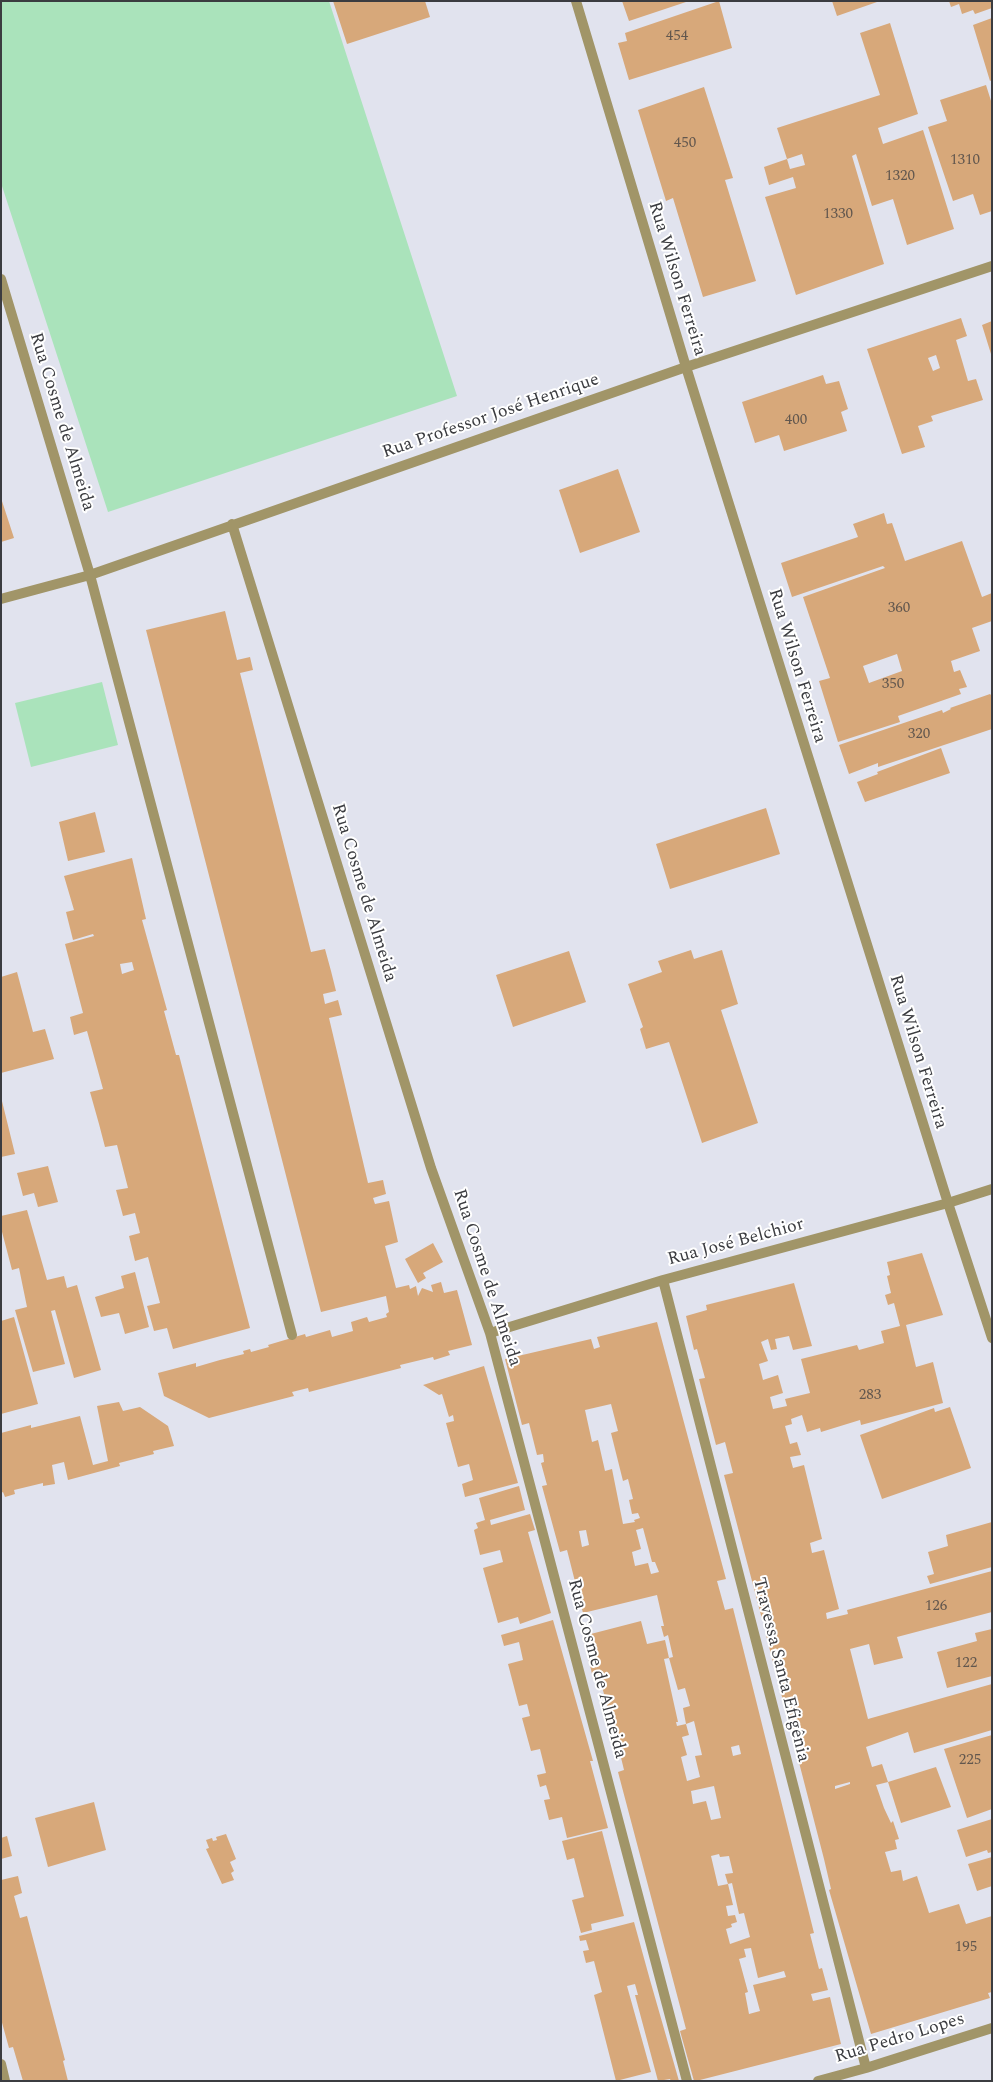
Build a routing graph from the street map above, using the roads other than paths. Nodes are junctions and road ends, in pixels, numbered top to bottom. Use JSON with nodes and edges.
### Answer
{"nodes":[{"id":1,"x":576,"y":1,"type":"edge"},
{"id":2,"x":992,"y":266,"type":"edge"},
{"id":3,"x":1,"y":279,"type":"edge"},
{"id":4,"x":686,"y":367,"type":"junction"},
{"id":5,"x":232,"y":524,"type":"junction"},
{"id":6,"x":90,"y":575,"type":"junction"},
{"id":7,"x":1,"y":599,"type":"edge"},
{"id":8,"x":992,"y":1189,"type":"edge"},
{"id":9,"x":948,"y":1204,"type":"junction"},
{"id":10,"x":663,"y":1280,"type":"junction"},
{"id":11,"x":490,"y":1332,"type":"junction"},
{"id":12,"x":292,"y":1335,"type":"dead end"},
{"id":13,"x":992,"y":1338,"type":"edge"},
{"id":14,"x":992,"y":2028,"type":"edge"},
{"id":15,"x":1,"y":2064,"type":"edge"},
{"id":16,"x":866,"y":2068,"type":"junction"},
{"id":17,"x":5,"y":2081,"type":"edge"},
{"id":18,"x":687,"y":2081,"type":"edge"},
{"id":19,"x":818,"y":2081,"type":"edge"}],
"edges":[{"from":1,"to":4,"type":"street","name":"Rua Wilson Ferreira"},
{"from":2,"to":4,"type":"street","name":"Rua Professor José Henrique"},
{"from":3,"to":6,"type":"street","name":"Rua Cosme de Almeida"},
{"from":4,"to":5,"type":"street","name":"Rua Professor José Henrique"},
{"from":4,"to":9,"type":"street","name":"Rua Wilson Ferreira"},
{"from":5,"to":6,"type":"street","name":"Rua Professor José Henrique"},
{"from":5,"to":11,"type":"street","name":"Rua Cosme de Almeida"},
{"from":6,"to":7,"type":"street","name":"Rua Professor José Henrique"},
{"from":6,"to":12,"type":"street","name":"Rua Cosme de Almeida"},
{"from":8,"to":9,"type":"street","name":"Rua José Belchior"},
{"from":9,"to":10,"type":"street","name":"Rua José Belchior"},
{"from":9,"to":13,"type":"street","name":"Rua Wilson Ferreira"},
{"from":10,"to":11,"type":"street","name":"Rua José Belchior"},
{"from":10,"to":16,"type":"street","name":"Travessa Santa Efigênia"},
{"from":11,"to":18,"type":"street","name":"Rua Cosme de Almeida"},
{"from":14,"to":16,"type":"street","name":"Rua Pedro Lopes"},
{"from":15,"to":17,"type":"street"},
{"from":16,"to":19,"type":"street","name":"Rua Pedro Lopes"}]}
